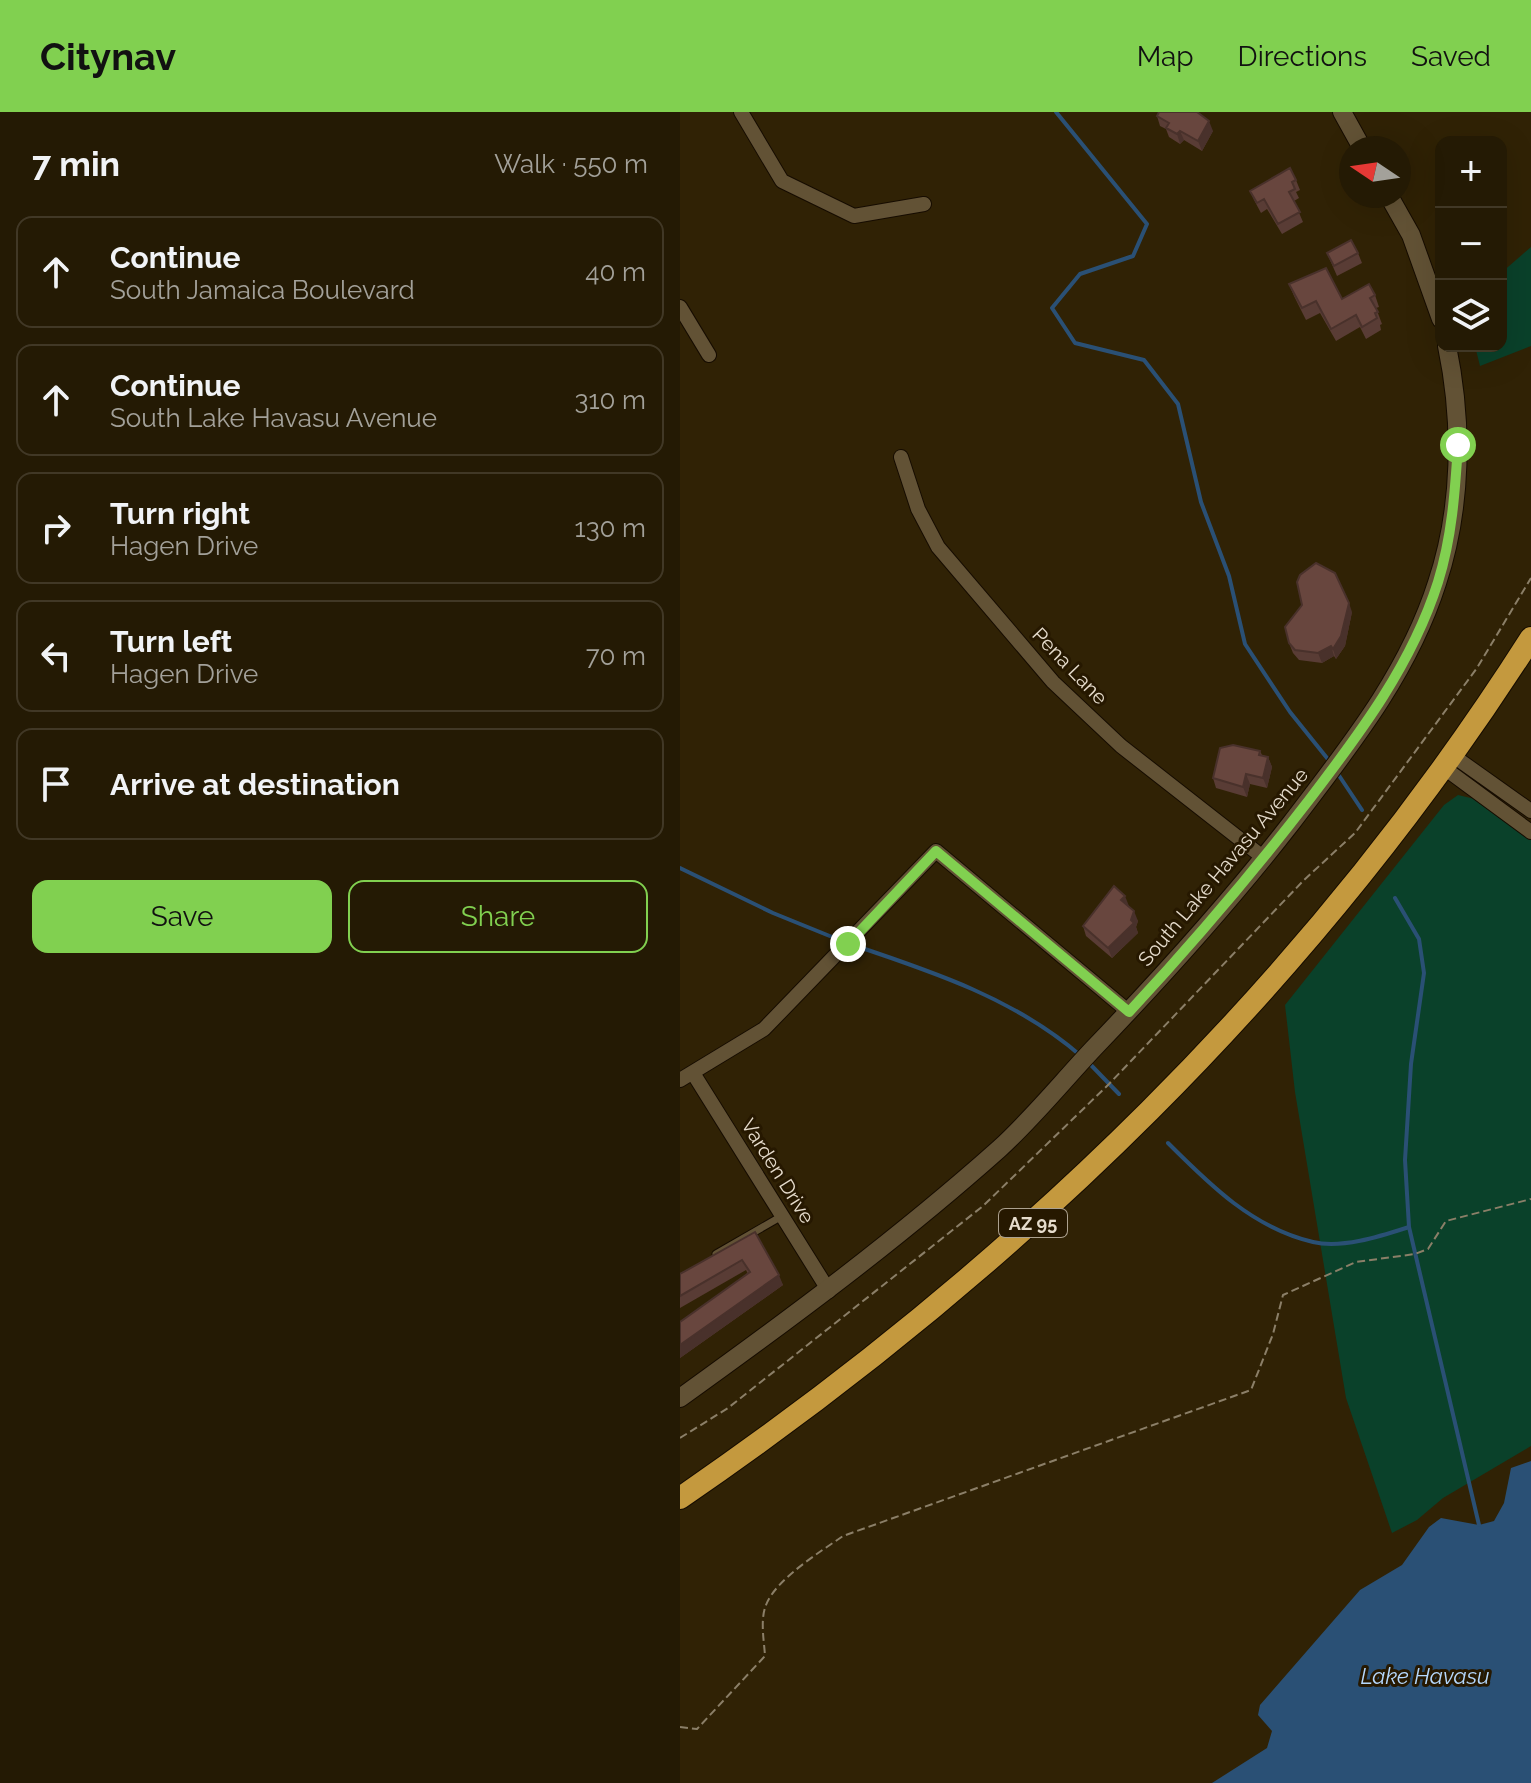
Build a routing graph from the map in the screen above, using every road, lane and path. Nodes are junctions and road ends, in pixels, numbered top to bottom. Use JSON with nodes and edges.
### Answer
{"nodes":[{"id":1,"x":741,"y":112,"type":"edge"},
{"id":2,"x":1342,"y":112,"type":"edge"},
{"id":3,"x":1355,"y":136,"type":"edge"},
{"id":4,"x":924,"y":204,"type":"dead end"},
{"id":5,"x":1396,"y":208,"type":"edge"},
{"id":6,"x":1435,"y":302,"type":"edge"},
{"id":7,"x":680,"y":307,"type":"edge"},
{"id":8,"x":1448,"y":352,"type":"edge"},
{"id":9,"x":709,"y":355,"type":"dead end"},
{"id":10,"x":901,"y":457,"type":"dead end"},
{"id":11,"x":1531,"y":578,"type":"edge"},
{"id":12,"x":1531,"y":638,"type":"edge"},
{"id":13,"x":1448,"y":761,"type":"junction"},
{"id":14,"x":1531,"y":811,"type":"edge"},
{"id":15,"x":1531,"y":832,"type":"edge"},
{"id":16,"x":1264,"y":858,"type":"junction"},
{"id":17,"x":1129,"y":1012,"type":"junction"},
{"id":18,"x":686,"y":1077,"type":"edge"},
{"id":19,"x":1531,"y":1199,"type":"edge"},
{"id":20,"x":782,"y":1215,"type":"junction"},
{"id":21,"x":705,"y":1260,"type":"edge"},
{"id":22,"x":829,"y":1291,"type":"junction"},
{"id":23,"x":680,"y":1398,"type":"edge"},
{"id":24,"x":680,"y":1438,"type":"edge"},
{"id":25,"x":680,"y":1498,"type":"edge"},
{"id":26,"x":680,"y":1727,"type":"edge"}],
"edges":[{"from":1,"to":4,"type":"street"},
{"from":2,"to":3,"type":"main road"},
{"from":5,"to":6,"type":"main road"},
{"from":7,"to":9,"type":"street"},
{"from":8,"to":16,"type":"main road","name":"South Lake Havasu Avenue"},
{"from":10,"to":16,"type":"street","name":"Pena Lane"},
{"from":11,"to":24,"type":"path"},
{"from":12,"to":13,"type":"highway","number":"AZ 95"},
{"from":13,"to":14,"type":"street"},
{"from":13,"to":15,"type":"street"},
{"from":13,"to":25,"type":"highway","number":"AZ 95"},
{"from":16,"to":17,"type":"main road","name":"South Lake Havasu Avenue"},
{"from":17,"to":18,"type":"street"},
{"from":17,"to":22,"type":"main road","name":"South Lake Havasu Avenue"},
{"from":18,"to":20,"type":"street","name":"Varden Drive"},
{"from":19,"to":26,"type":"path"},
{"from":20,"to":21,"type":"lane"},
{"from":20,"to":22,"type":"street","name":"Varden Drive"},
{"from":22,"to":23,"type":"main road","name":"South Lake Havasu Avenue"}]}
